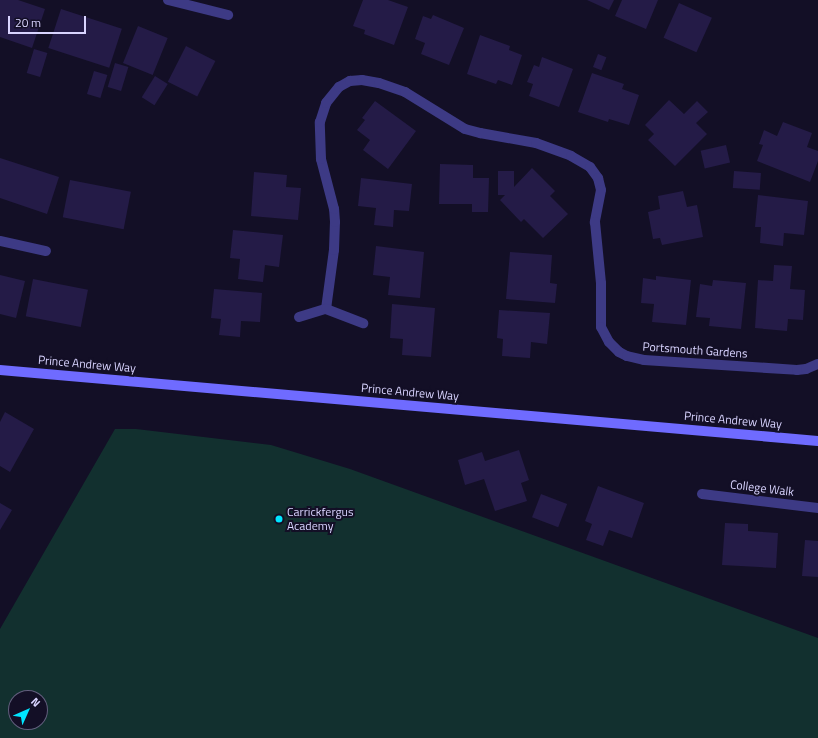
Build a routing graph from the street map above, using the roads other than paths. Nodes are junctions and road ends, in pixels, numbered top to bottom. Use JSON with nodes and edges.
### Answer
{"nodes":[{"id":1,"x":168,"y":0,"type":"edge"},
{"id":2,"x":228,"y":15,"type":"dead end"},
{"id":3,"x":0,"y":241,"type":"edge"},
{"id":4,"x":46,"y":251,"type":"dead end"},
{"id":5,"x":326,"y":309,"type":"junction"},
{"id":6,"x":299,"y":317,"type":"dead end"},
{"id":7,"x":363,"y":323,"type":"dead end"},
{"id":8,"x":818,"y":364,"type":"edge"},
{"id":9,"x":0,"y":370,"type":"edge"},
{"id":10,"x":818,"y":440,"type":"edge"},
{"id":11,"x":702,"y":494,"type":"dead end"},
{"id":12,"x":818,"y":508,"type":"edge"}],
"edges":[{"from":1,"to":2,"type":"street"},
{"from":3,"to":4,"type":"street"},
{"from":5,"to":6,"type":"street"},
{"from":5,"to":7,"type":"street"},
{"from":5,"to":8,"type":"street","name":"Portsmouth Gardens"},
{"from":9,"to":10,"type":"street","name":"Prince Andrew Way"},
{"from":11,"to":12,"type":"street","name":"College Walk"}]}
